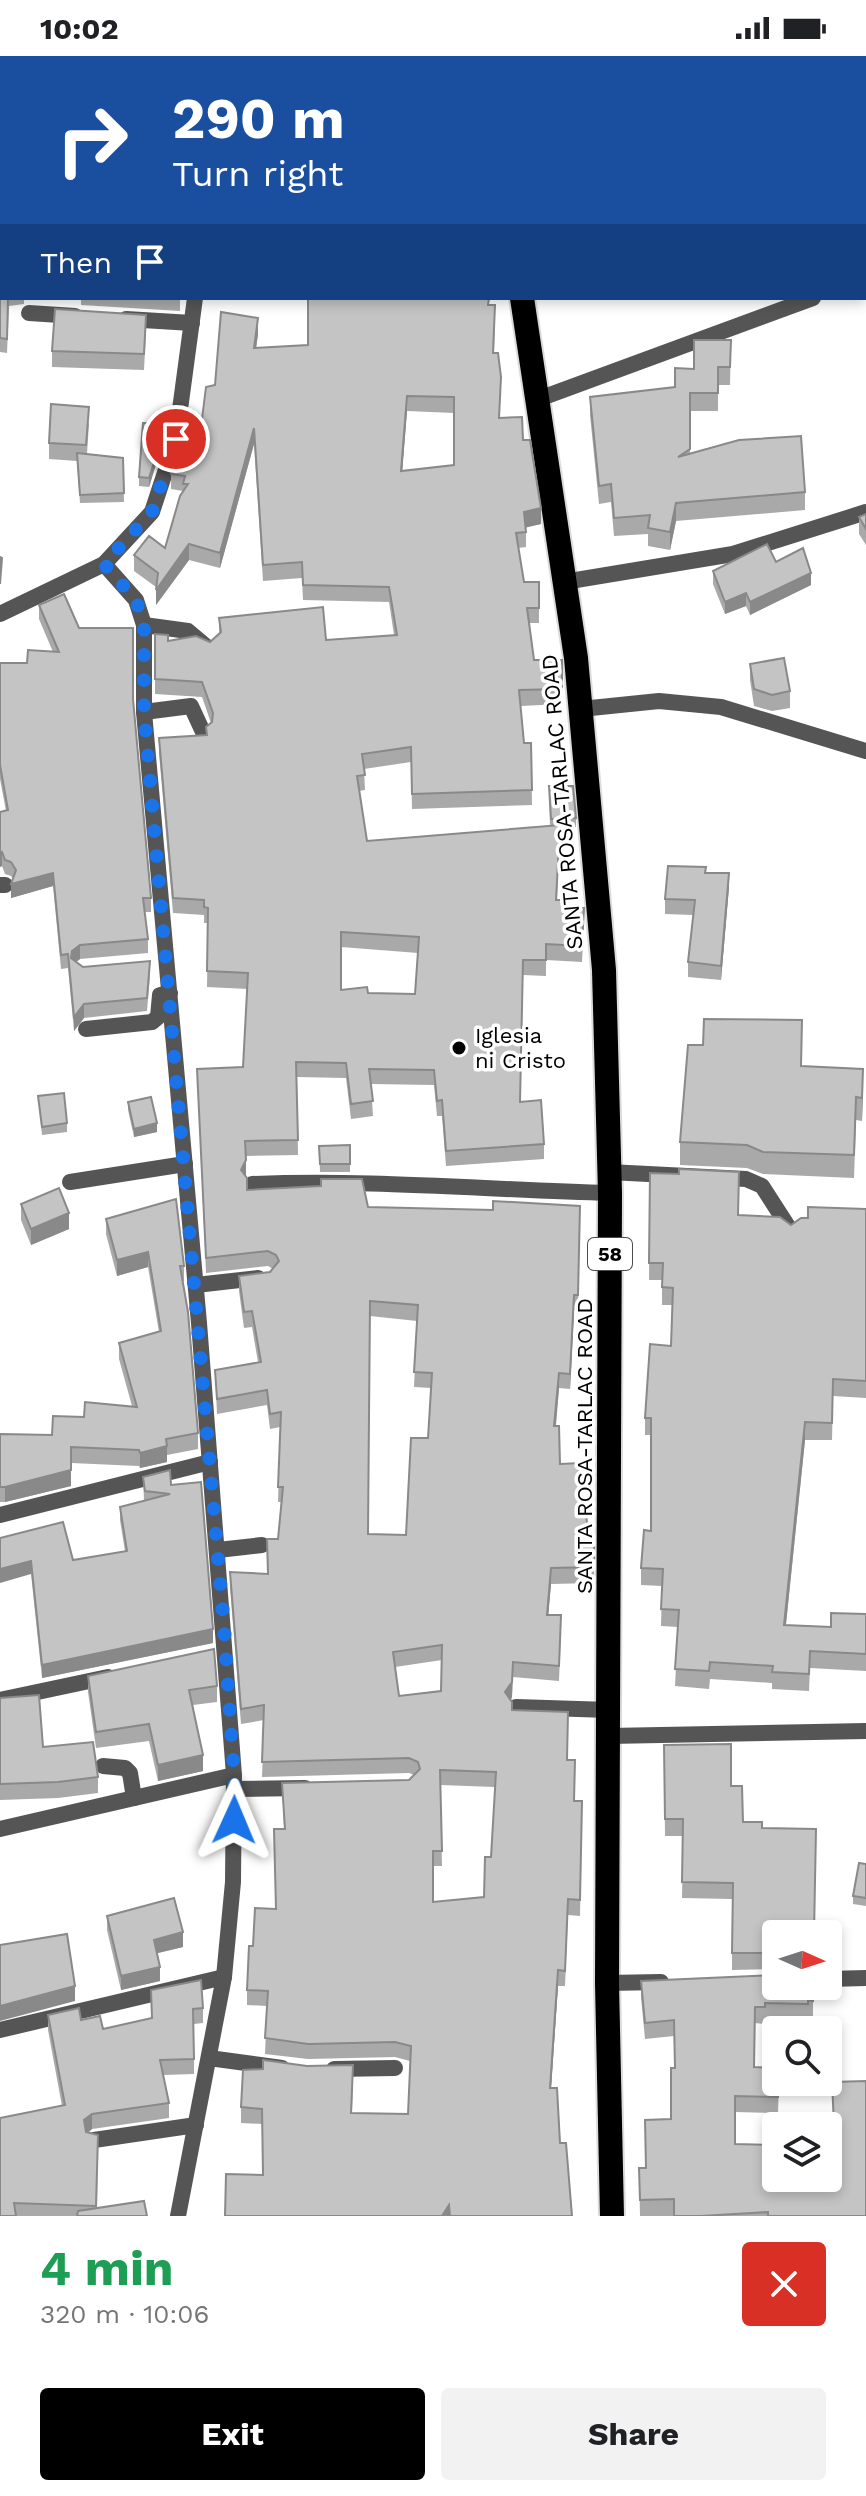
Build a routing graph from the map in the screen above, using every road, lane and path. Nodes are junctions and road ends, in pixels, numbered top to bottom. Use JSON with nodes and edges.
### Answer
{"nodes":[{"id":1,"x":195,"y":300,"type":"edge"},
{"id":2,"x":522,"y":300,"type":"edge"},
{"id":3,"x":808,"y":300,"type":"edge"},
{"id":4,"x":29,"y":313,"type":"dead end"},
{"id":5,"x":192,"y":323,"type":"junction"},
{"id":6,"x":536,"y":400,"type":"junction"},
{"id":7,"x":866,"y":512,"type":"edge"},
{"id":8,"x":104,"y":564,"type":"junction"},
{"id":9,"x":564,"y":582,"type":"junction"},
{"id":10,"x":0,"y":614,"type":"edge"},
{"id":11,"x":144,"y":625,"type":"junction"},
{"id":12,"x":207,"y":647,"type":"edge"},
{"id":13,"x":581,"y":709,"type":"junction"},
{"id":14,"x":144,"y":712,"type":"junction"},
{"id":15,"x":203,"y":732,"type":"edge"},
{"id":16,"x":866,"y":751,"type":"edge"},
{"id":17,"x":170,"y":993,"type":"junction"},
{"id":18,"x":86,"y":1029,"type":"dead end"},
{"id":19,"x":185,"y":1164,"type":"junction"},
{"id":20,"x":70,"y":1182,"type":"dead end"},
{"id":21,"x":610,"y":1182,"type":"junction"},
{"id":22,"x":252,"y":1184,"type":"dead end"},
{"id":23,"x":791,"y":1231,"type":"edge"},
{"id":24,"x":268,"y":1277,"type":"edge"},
{"id":25,"x":196,"y":1285,"type":"junction"},
{"id":26,"x":210,"y":1462,"type":"junction"},
{"id":27,"x":0,"y":1515,"type":"edge"},
{"id":28,"x":262,"y":1545,"type":"dead end"},
{"id":29,"x":218,"y":1550,"type":"junction"},
{"id":30,"x":121,"y":1674,"type":"edge"},
{"id":31,"x":0,"y":1700,"type":"edge"},
{"id":32,"x":516,"y":1707,"type":"edge"},
{"id":33,"x":609,"y":1710,"type":"junction"},
{"id":34,"x":866,"y":1731,"type":"edge"},
{"id":35,"x":609,"y":1736,"type":"junction"},
{"id":36,"x":103,"y":1766,"type":"dead end"},
{"id":37,"x":234,"y":1782,"type":"junction"},
{"id":38,"x":321,"y":1788,"type":"edge"},
{"id":39,"x":134,"y":1798,"type":"junction"},
{"id":40,"x":0,"y":1829,"type":"edge"},
{"id":41,"x":224,"y":1977,"type":"junction"},
{"id":42,"x":866,"y":1978,"type":"edge"},
{"id":43,"x":842,"y":1979,"type":"edge"},
{"id":44,"x":684,"y":1982,"type":"edge"},
{"id":45,"x":607,"y":1983,"type":"junction"},
{"id":46,"x":0,"y":2030,"type":"edge"},
{"id":47,"x":209,"y":2058,"type":"junction"},
{"id":48,"x":395,"y":2068,"type":"dead end"},
{"id":49,"x":294,"y":2069,"type":"edge"},
{"id":50,"x":319,"y":2070,"type":"edge"},
{"id":51,"x":196,"y":2125,"type":"junction"},
{"id":52,"x":94,"y":2140,"type":"edge"},
{"id":53,"x":178,"y":2216,"type":"edge"},
{"id":54,"x":612,"y":2216,"type":"edge"}],
"edges":[{"from":1,"to":5,"type":"street"},
{"from":2,"to":6,"type":"highway","name":"SANTA ROSA-TARLAC ROAD","number":"58"},
{"from":3,"to":6,"type":"street"},
{"from":4,"to":5,"type":"street"},
{"from":5,"to":8,"type":"street"},
{"from":6,"to":9,"type":"highway","name":"SANTA ROSA-TARLAC ROAD","number":"58"},
{"from":7,"to":9,"type":"street"},
{"from":8,"to":10,"type":"street"},
{"from":8,"to":11,"type":"street"},
{"from":9,"to":13,"type":"highway","name":"SANTA ROSA-TARLAC ROAD","number":"58"},
{"from":11,"to":12,"type":"street"},
{"from":11,"to":14,"type":"street"},
{"from":13,"to":16,"type":"street"},
{"from":13,"to":21,"type":"highway","name":"SANTA ROSA-TARLAC ROAD","number":"58"},
{"from":14,"to":15,"type":"street"},
{"from":14,"to":17,"type":"street"},
{"from":17,"to":18,"type":"street"},
{"from":17,"to":19,"type":"street"},
{"from":19,"to":20,"type":"street"},
{"from":19,"to":25,"type":"street"},
{"from":21,"to":22,"type":"street"},
{"from":21,"to":23,"type":"street"},
{"from":21,"to":33,"type":"highway","name":"SANTA ROSA-TARLAC ROAD","number":"58"},
{"from":24,"to":25,"type":"street"},
{"from":25,"to":26,"type":"street"},
{"from":26,"to":27,"type":"street"},
{"from":26,"to":29,"type":"street"},
{"from":28,"to":29,"type":"street"},
{"from":29,"to":37,"type":"street"},
{"from":30,"to":31,"type":"street"},
{"from":32,"to":33,"type":"street"},
{"from":33,"to":35,"type":"highway","name":"SANTA ROSA-TARLAC ROAD","number":"58"},
{"from":34,"to":35,"type":"street"},
{"from":35,"to":45,"type":"highway","name":"SANTA ROSA-TARLAC ROAD","number":"58"},
{"from":36,"to":39,"type":"street"},
{"from":37,"to":38,"type":"street"},
{"from":37,"to":39,"type":"street"},
{"from":37,"to":41,"type":"street"},
{"from":39,"to":40,"type":"street"},
{"from":41,"to":46,"type":"street"},
{"from":41,"to":47,"type":"street"},
{"from":42,"to":43,"type":"street"},
{"from":44,"to":45,"type":"street"},
{"from":45,"to":54,"type":"highway","name":"SANTA ROSA-TARLAC ROAD","number":"58"},
{"from":47,"to":49,"type":"street"},
{"from":47,"to":51,"type":"street"},
{"from":48,"to":50,"type":"street"},
{"from":51,"to":52,"type":"street"},
{"from":51,"to":53,"type":"street"}]}
